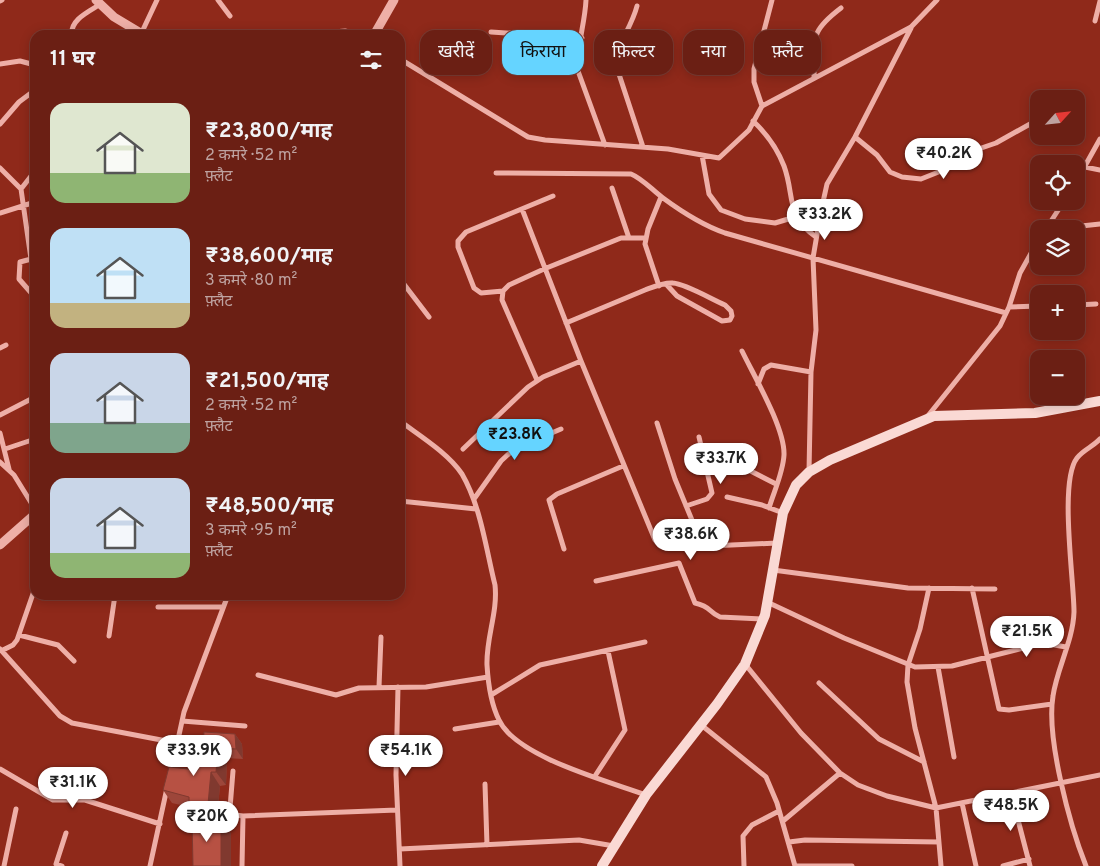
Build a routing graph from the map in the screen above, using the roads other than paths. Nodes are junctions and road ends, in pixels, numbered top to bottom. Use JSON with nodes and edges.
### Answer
{"nodes":[{"id":1,"x":157,"y":0,"type":"edge"},
{"id":2,"x":218,"y":0,"type":"edge"},
{"id":3,"x":394,"y":0,"type":"edge"},
{"id":4,"x":586,"y":0,"type":"edge"},
{"id":5,"x":772,"y":0,"type":"edge"},
{"id":6,"x":937,"y":0,"type":"edge"},
{"id":7,"x":1100,"y":1,"type":"edge"},
{"id":8,"x":97,"y":2,"type":"edge"},
{"id":9,"x":637,"y":6,"type":"dead end"},
{"id":10,"x":841,"y":8,"type":"dead end"},
{"id":11,"x":230,"y":16,"type":"dead end"},
{"id":12,"x":1095,"y":21,"type":"dead end"},
{"id":13,"x":911,"y":28,"type":"junction"},
{"id":14,"x":72,"y":30,"type":"edge"},
{"id":15,"x":132,"y":30,"type":"edge"},
{"id":16,"x":138,"y":30,"type":"edge"},
{"id":17,"x":377,"y":30,"type":"edge"},
{"id":18,"x":583,"y":30,"type":"edge"},
{"id":19,"x":405,"y":62,"type":"edge"},
{"id":20,"x":0,"y":64,"type":"edge"},
{"id":21,"x":30,"y":64,"type":"edge"},
{"id":22,"x":579,"y":75,"type":"edge"},
{"id":23,"x":814,"y":78,"type":"junction"},
{"id":24,"x":30,"y":94,"type":"edge"},
{"id":25,"x":762,"y":106,"type":"junction"},
{"id":26,"x":754,"y":121,"type":"junction"},
{"id":27,"x":0,"y":124,"type":"edge"},
{"id":28,"x":1030,"y":124,"type":"edge"},
{"id":29,"x":855,"y":137,"type":"junction"},
{"id":30,"x":1100,"y":139,"type":"edge"},
{"id":31,"x":605,"y":145,"type":"junction"},
{"id":32,"x":643,"y":147,"type":"junction"},
{"id":33,"x":702,"y":155,"type":"junction"},
{"id":34,"x":1085,"y":166,"type":"joint"},
{"id":35,"x":0,"y":168,"type":"edge"},
{"id":36,"x":1100,"y":170,"type":"edge"},
{"id":37,"x":496,"y":173,"type":"dead end"},
{"id":38,"x":30,"y":177,"type":"edge"},
{"id":39,"x":612,"y":188,"type":"dead end"},
{"id":40,"x":21,"y":189,"type":"junction"},
{"id":41,"x":553,"y":196,"type":"dead end"},
{"id":42,"x":661,"y":197,"type":"junction"},
{"id":43,"x":30,"y":204,"type":"edge"},
{"id":44,"x":25,"y":206,"type":"junction"},
{"id":45,"x":522,"y":209,"type":"junction"},
{"id":46,"x":0,"y":213,"type":"edge"},
{"id":47,"x":795,"y":217,"type":"junction"},
{"id":48,"x":1100,"y":224,"type":"edge"},
{"id":49,"x":1085,"y":226,"type":"edge"},
{"id":50,"x":816,"y":237,"type":"junction"},
{"id":51,"x":30,"y":238,"type":"edge"},
{"id":52,"x":629,"y":238,"type":"junction"},
{"id":53,"x":646,"y":238,"type":"junction"},
{"id":54,"x":1030,"y":255,"type":"edge"},
{"id":55,"x":813,"y":258,"type":"junction"},
{"id":56,"x":30,"y":259,"type":"edge"},
{"id":57,"x":544,"y":269,"type":"junction"},
{"id":58,"x":666,"y":284,"type":"junction"},
{"id":59,"x":405,"y":285,"type":"edge"},
{"id":60,"x":659,"y":286,"type":"junction"},
{"id":61,"x":30,"y":291,"type":"edge"},
{"id":62,"x":503,"y":291,"type":"junction"},
{"id":63,"x":1096,"y":304,"type":"dead end"},
{"id":64,"x":1085,"y":305,"type":"edge"},
{"id":65,"x":1030,"y":306,"type":"edge"},
{"id":66,"x":1009,"y":307,"type":"junction"},
{"id":67,"x":1006,"y":313,"type":"junction"},
{"id":68,"x":430,"y":317,"type":"dead end"},
{"id":69,"x":566,"y":323,"type":"junction"},
{"id":70,"x":6,"y":345,"type":"dead end"},
{"id":71,"x":0,"y":348,"type":"edge"},
{"id":72,"x":742,"y":350,"type":"dead end"},
{"id":73,"x":581,"y":361,"type":"junction"},
{"id":74,"x":811,"y":372,"type":"junction"},
{"id":75,"x":538,"y":380,"type":"junction"},
{"id":76,"x":758,"y":384,"type":"junction"},
{"id":77,"x":30,"y":400,"type":"edge"},
{"id":78,"x":1100,"y":401,"type":"edge"},
{"id":79,"x":0,"y":415,"type":"edge"},
{"id":80,"x":927,"y":417,"type":"junction"},
{"id":81,"x":657,"y":423,"type":"dead end"},
{"id":82,"x":405,"y":425,"type":"edge"},
{"id":83,"x":561,"y":429,"type":"dead end"},
{"id":84,"x":0,"y":433,"type":"edge"},
{"id":85,"x":699,"y":437,"type":"dead end"},
{"id":86,"x":1100,"y":438,"type":"edge"},
{"id":87,"x":30,"y":441,"type":"edge"},
{"id":88,"x":700,"y":445,"type":"junction"},
{"id":89,"x":4,"y":449,"type":"junction"},
{"id":90,"x":463,"y":449,"type":"dead end"},
{"id":91,"x":0,"y":462,"type":"edge"},
{"id":92,"x":624,"y":466,"type":"junction"},
{"id":93,"x":9,"y":469,"type":"junction"},
{"id":94,"x":809,"y":472,"type":"junction"},
{"id":95,"x":776,"y":484,"type":"junction"},
{"id":96,"x":727,"y":497,"type":"dead end"},
{"id":97,"x":474,"y":499,"type":"junction"},
{"id":98,"x":30,"y":501,"type":"edge"},
{"id":99,"x":405,"y":502,"type":"edge"},
{"id":100,"x":686,"y":506,"type":"junction"},
{"id":101,"x":769,"y":508,"type":"junction"},
{"id":102,"x":476,"y":509,"type":"junction"},
{"id":103,"x":783,"y":514,"type":"junction"},
{"id":104,"x":30,"y":518,"type":"edge"},
{"id":105,"x":778,"y":543,"type":"junction"},
{"id":106,"x":0,"y":545,"type":"edge"},
{"id":107,"x":698,"y":547,"type":"junction"},
{"id":108,"x":564,"y":548,"type":"dead end"},
{"id":109,"x":773,"y":570,"type":"junction"},
{"id":110,"x":596,"y":581,"type":"dead end"},
{"id":111,"x":929,"y":588,"type":"junction"},
{"id":112,"x":972,"y":588,"type":"junction"},
{"id":113,"x":995,"y":589,"type":"dead end"},
{"id":114,"x":31,"y":600,"type":"edge"},
{"id":115,"x":114,"y":600,"type":"edge"},
{"id":116,"x":226,"y":600,"type":"edge"},
{"id":117,"x":767,"y":602,"type":"junction"},
{"id":118,"x":158,"y":607,"type":"dead end"},
{"id":119,"x":224,"y":607,"type":"junction"},
{"id":120,"x":763,"y":619,"type":"junction"},
{"id":121,"x":19,"y":635,"type":"junction"},
{"id":122,"x":108,"y":636,"type":"dead end"},
{"id":123,"x":381,"y":637,"type":"dead end"},
{"id":124,"x":644,"y":642,"type":"dead end"},
{"id":125,"x":1066,"y":647,"type":"junction"},
{"id":126,"x":2,"y":650,"type":"edge"},
{"id":127,"x":608,"y":651,"type":"junction"},
{"id":128,"x":988,"y":659,"type":"junction"},
{"id":129,"x":74,"y":660,"type":"dead end"},
{"id":130,"x":745,"y":664,"type":"junction"},
{"id":131,"x":908,"y":665,"type":"junction"},
{"id":132,"x":938,"y":667,"type":"junction"},
{"id":133,"x":258,"y":674,"type":"dead end"},
{"id":134,"x":488,"y":677,"type":"junction"},
{"id":135,"x":819,"y":684,"type":"dead end"},
{"id":136,"x":379,"y":687,"type":"junction"},
{"id":137,"x":398,"y":687,"type":"junction"},
{"id":138,"x":491,"y":695,"type":"junction"},
{"id":139,"x":1052,"y":704,"type":"junction"},
{"id":140,"x":182,"y":721,"type":"junction"},
{"id":141,"x":499,"y":722,"type":"junction"},
{"id":142,"x":700,"y":724,"type":"junction"},
{"id":143,"x":244,"y":726,"type":"dead end"},
{"id":144,"x":454,"y":729,"type":"dead end"},
{"id":145,"x":177,"y":743,"type":"junction"},
{"id":146,"x":954,"y":757,"type":"dead end"},
{"id":147,"x":924,"y":762,"type":"junction"},
{"id":148,"x":0,"y":769,"type":"edge"},
{"id":149,"x":233,"y":771,"type":"dead end"},
{"id":150,"x":840,"y":773,"type":"junction"},
{"id":151,"x":1100,"y":774,"type":"edge"},
{"id":152,"x":595,"y":776,"type":"junction"},
{"id":153,"x":1062,"y":782,"type":"junction"},
{"id":154,"x":484,"y":784,"type":"dead end"},
{"id":155,"x":1011,"y":792,"type":"junction"},
{"id":156,"x":646,"y":795,"type":"junction"},
{"id":157,"x":962,"y":803,"type":"junction"},
{"id":158,"x":936,"y":808,"type":"junction"},
{"id":159,"x":16,"y":809,"type":"dead end"},
{"id":160,"x":397,"y":810,"type":"junction"},
{"id":161,"x":779,"y":810,"type":"junction"},
{"id":162,"x":243,"y":816,"type":"junction"},
{"id":163,"x":783,"y":821,"type":"junction"},
{"id":164,"x":160,"y":824,"type":"junction"},
{"id":165,"x":66,"y":834,"type":"dead end"},
{"id":166,"x":789,"y":842,"type":"junction"},
{"id":167,"x":939,"y":842,"type":"junction"},
{"id":168,"x":487,"y":845,"type":"junction"},
{"id":169,"x":614,"y":846,"type":"junction"},
{"id":170,"x":400,"y":849,"type":"junction"},
{"id":171,"x":1028,"y":859,"type":"junction"},
{"id":172,"x":58,"y":865,"type":"edge"},
{"id":173,"x":4,"y":866,"type":"edge"},
{"id":174,"x":150,"y":866,"type":"edge"},
{"id":175,"x":242,"y":866,"type":"edge"},
{"id":176,"x":400,"y":866,"type":"edge"},
{"id":177,"x":602,"y":866,"type":"edge"},
{"id":178,"x":744,"y":866,"type":"edge"},
{"id":179,"x":795,"y":866,"type":"edge"},
{"id":180,"x":852,"y":866,"type":"edge"},
{"id":181,"x":941,"y":866,"type":"edge"},
{"id":182,"x":976,"y":866,"type":"edge"},
{"id":183,"x":1003,"y":866,"type":"edge"},
{"id":184,"x":1030,"y":866,"type":"edge"},
{"id":185,"x":1086,"y":866,"type":"edge"}],
"edges":[{"from":1,"to":16,"type":"street"},
{"from":2,"to":11,"type":"street"},
{"from":3,"to":17,"type":"street"},
{"from":4,"to":18,"type":"street"},
{"from":5,"to":25,"type":"street"},
{"from":6,"to":13,"type":"street"},
{"from":7,"to":12,"type":"street"},
{"from":8,"to":14,"type":"street"},
{"from":8,"to":15,"type":"street"},
{"from":9,"to":32,"type":"street"},
{"from":10,"to":23,"type":"street"},
{"from":13,"to":23,"type":"street"},
{"from":13,"to":29,"type":"street"},
{"from":19,"to":31,"type":"street"},
{"from":20,"to":21,"type":"street"},
{"from":22,"to":31,"type":"street"},
{"from":23,"to":25,"type":"street"},
{"from":24,"to":27,"type":"street"},
{"from":25,"to":26,"type":"street"},
{"from":26,"to":33,"type":"street"},
{"from":26,"to":47,"type":"street"},
{"from":28,"to":29,"type":"street"},
{"from":29,"to":50,"type":"street"},
{"from":30,"to":34,"type":"street"},
{"from":31,"to":32,"type":"street"},
{"from":32,"to":33,"type":"street"},
{"from":33,"to":47,"type":"street"},
{"from":34,"to":36,"type":"street"},
{"from":35,"to":40,"type":"street"},
{"from":37,"to":42,"type":"street"},
{"from":38,"to":40,"type":"street"},
{"from":39,"to":52,"type":"street"},
{"from":40,"to":44,"type":"street"},
{"from":41,"to":45,"type":"street"},
{"from":42,"to":53,"type":"street"},
{"from":42,"to":55,"type":"street"},
{"from":43,"to":44,"type":"street"},
{"from":44,"to":46,"type":"street"},
{"from":44,"to":51,"type":"street"},
{"from":45,"to":57,"type":"street"},
{"from":45,"to":62,"type":"street"},
{"from":47,"to":50,"type":"street"},
{"from":48,"to":49,"type":"street"},
{"from":50,"to":55,"type":"street"},
{"from":52,"to":53,"type":"street"},
{"from":52,"to":57,"type":"street"},
{"from":53,"to":60,"type":"street"},
{"from":54,"to":66,"type":"street"},
{"from":55,"to":67,"type":"street"},
{"from":55,"to":74,"type":"street"},
{"from":56,"to":61,"type":"street"},
{"from":57,"to":62,"type":"street"},
{"from":57,"to":69,"type":"street"},
{"from":58,"to":58,"type":"street"},
{"from":58,"to":60,"type":"street"},
{"from":59,"to":68,"type":"street"},
{"from":60,"to":69,"type":"street"},
{"from":62,"to":75,"type":"street"},
{"from":63,"to":64,"type":"street"},
{"from":65,"to":66,"type":"street"},
{"from":66,"to":67,"type":"street"},
{"from":67,"to":80,"type":"street"},
{"from":69,"to":73,"type":"street"},
{"from":70,"to":71,"type":"street"},
{"from":72,"to":76,"type":"street"},
{"from":73,"to":75,"type":"street"},
{"from":73,"to":92,"type":"street"},
{"from":74,"to":76,"type":"street"},
{"from":74,"to":94,"type":"street"},
{"from":75,"to":90,"type":"street"},
{"from":76,"to":95,"type":"street"},
{"from":77,"to":79,"type":"street"},
{"from":78,"to":80,"type":"main road"},
{"from":80,"to":94,"type":"main road"},
{"from":81,"to":100,"type":"street"},
{"from":82,"to":97,"type":"street"},
{"from":83,"to":97,"type":"street"},
{"from":84,"to":89,"type":"street"},
{"from":85,"to":88,"type":"street"},
{"from":86,"to":125,"type":"street"},
{"from":87,"to":89,"type":"street"},
{"from":88,"to":95,"type":"street"},
{"from":88,"to":100,"type":"street"},
{"from":89,"to":93,"type":"street"},
{"from":91,"to":93,"type":"street"},
{"from":92,"to":107,"type":"street"},
{"from":92,"to":108,"type":"street"},
{"from":93,"to":98,"type":"street"},
{"from":94,"to":103,"type":"main road"},
{"from":95,"to":101,"type":"street"},
{"from":96,"to":101,"type":"street"},
{"from":97,"to":102,"type":"street"},
{"from":99,"to":102,"type":"street"},
{"from":100,"to":107,"type":"street"},
{"from":101,"to":103,"type":"street"},
{"from":102,"to":134,"type":"street"},
{"from":103,"to":105,"type":"main road"},
{"from":104,"to":106,"type":"street"},
{"from":105,"to":107,"type":"street"},
{"from":105,"to":109,"type":"main road"},
{"from":109,"to":111,"type":"street"},
{"from":109,"to":117,"type":"main road"},
{"from":110,"to":120,"type":"street"},
{"from":111,"to":112,"type":"street"},
{"from":111,"to":131,"type":"street"},
{"from":112,"to":113,"type":"street"},
{"from":112,"to":128,"type":"street"},
{"from":114,"to":121,"type":"street"},
{"from":115,"to":122,"type":"street"},
{"from":116,"to":119,"type":"street"},
{"from":117,"to":120,"type":"main road"},
{"from":117,"to":131,"type":"street"},
{"from":118,"to":119,"type":"street"},
{"from":119,"to":140,"type":"street"},
{"from":120,"to":130,"type":"main road"},
{"from":121,"to":126,"type":"street"},
{"from":121,"to":129,"type":"street"},
{"from":123,"to":136,"type":"street"},
{"from":124,"to":127,"type":"street"},
{"from":125,"to":128,"type":"street"},
{"from":125,"to":139,"type":"street"},
{"from":126,"to":145,"type":"street"},
{"from":127,"to":138,"type":"street"},
{"from":127,"to":152,"type":"street"},
{"from":128,"to":132,"type":"street"},
{"from":128,"to":139,"type":"street"},
{"from":130,"to":142,"type":"main road"},
{"from":130,"to":150,"type":"street"},
{"from":131,"to":132,"type":"street"},
{"from":131,"to":147,"type":"street"},
{"from":132,"to":146,"type":"street"},
{"from":133,"to":136,"type":"street"},
{"from":134,"to":137,"type":"street"},
{"from":134,"to":138,"type":"street"},
{"from":135,"to":147,"type":"street"},
{"from":136,"to":137,"type":"street"},
{"from":137,"to":160,"type":"street"},
{"from":138,"to":141,"type":"street"},
{"from":139,"to":153,"type":"street"},
{"from":140,"to":143,"type":"street"},
{"from":140,"to":145,"type":"street"},
{"from":141,"to":144,"type":"street"},
{"from":141,"to":152,"type":"street"},
{"from":142,"to":156,"type":"main road"},
{"from":142,"to":161,"type":"street"},
{"from":145,"to":164,"type":"street"},
{"from":147,"to":158,"type":"street"},
{"from":148,"to":164,"type":"street"},
{"from":149,"to":162,"type":"street"},
{"from":150,"to":158,"type":"street"},
{"from":150,"to":163,"type":"street"},
{"from":151,"to":153,"type":"street"},
{"from":152,"to":156,"type":"street"},
{"from":153,"to":155,"type":"street"},
{"from":153,"to":185,"type":"street"},
{"from":154,"to":168,"type":"street"},
{"from":155,"to":157,"type":"street"},
{"from":155,"to":171,"type":"street"},
{"from":156,"to":169,"type":"main road"},
{"from":157,"to":158,"type":"street"},
{"from":157,"to":182,"type":"street"},
{"from":158,"to":167,"type":"street"},
{"from":159,"to":173,"type":"street"},
{"from":160,"to":162,"type":"street"},
{"from":160,"to":170,"type":"street"},
{"from":161,"to":163,"type":"street"},
{"from":161,"to":178,"type":"street"},
{"from":162,"to":175,"type":"street"},
{"from":163,"to":166,"type":"street"},
{"from":164,"to":174,"type":"street"},
{"from":165,"to":172,"type":"street"},
{"from":166,"to":167,"type":"street"},
{"from":166,"to":179,"type":"street"},
{"from":167,"to":181,"type":"street"},
{"from":168,"to":169,"type":"street"},
{"from":168,"to":170,"type":"street"},
{"from":169,"to":177,"type":"main road"},
{"from":170,"to":176,"type":"street"},
{"from":171,"to":183,"type":"street"},
{"from":171,"to":184,"type":"street"},
{"from":179,"to":180,"type":"street"}]}
